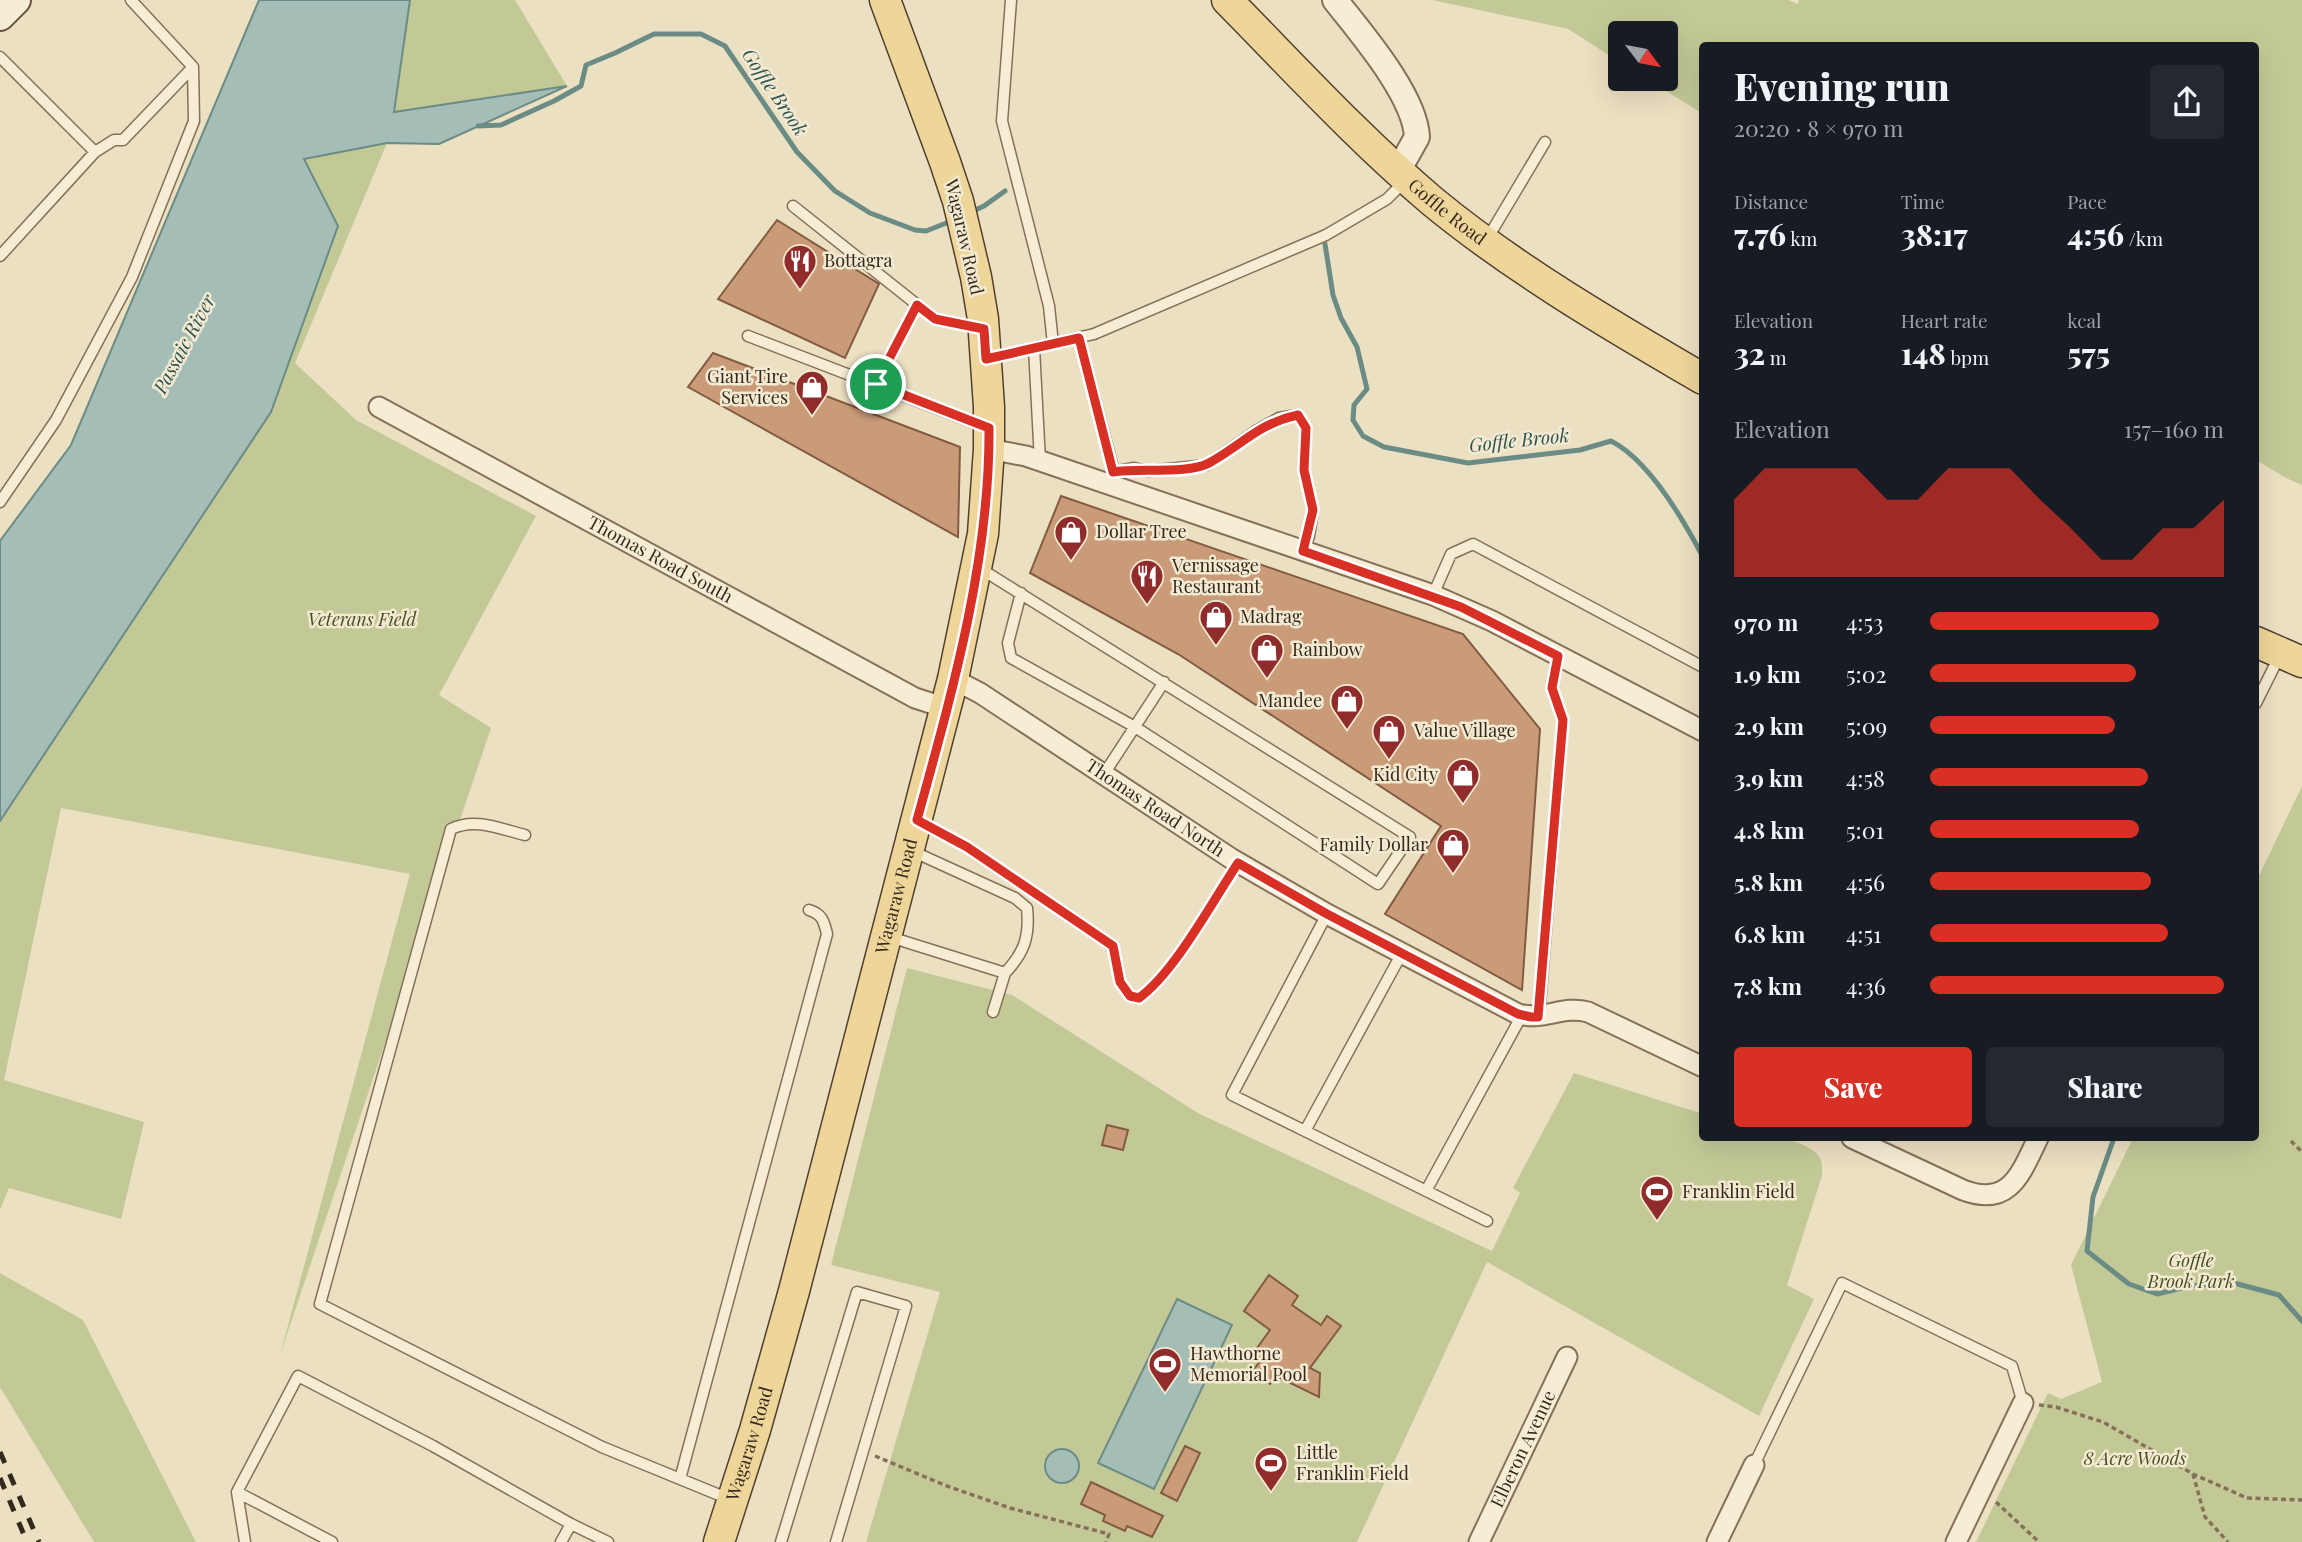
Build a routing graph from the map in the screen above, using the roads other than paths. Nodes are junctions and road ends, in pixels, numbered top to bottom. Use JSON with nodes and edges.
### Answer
{"nodes":[{"id":1,"x":16,"y":0,"type":"edge"},
{"id":2,"x":131,"y":0,"type":"edge"},
{"id":3,"x":885,"y":0,"type":"edge"},
{"id":4,"x":1011,"y":0,"type":"edge"},
{"id":5,"x":1227,"y":0,"type":"edge"},
{"id":6,"x":1335,"y":0,"type":"edge"},
{"id":7,"x":0,"y":16,"type":"edge"},
{"id":8,"x":0,"y":57,"type":"edge"},
{"id":9,"x":193,"y":66,"type":"junction"},
{"id":10,"x":1545,"y":142,"type":"dead end"},
{"id":11,"x":94,"y":152,"type":"junction"},
{"id":12,"x":1403,"y":175,"type":"junction"},
{"id":13,"x":793,"y":206,"type":"dead end"},
{"id":14,"x":1486,"y":241,"type":"junction"},
{"id":15,"x":0,"y":256,"type":"edge"},
{"id":16,"x":917,"y":305,"type":"junction"},
{"id":17,"x":984,"y":329,"type":"junction"},
{"id":18,"x":748,"y":336,"type":"dead end"},
{"id":19,"x":1079,"y":338,"type":"junction"},
{"id":20,"x":1053,"y":344,"type":"junction"},
{"id":21,"x":1034,"y":348,"type":"junction"},
{"id":22,"x":986,"y":359,"type":"junction"},
{"id":23,"x":1699,"y":377,"type":"edge"},
{"id":24,"x":876,"y":384,"type":"junction"},
{"id":25,"x":379,"y":407,"type":"dead end"},
{"id":26,"x":989,"y":439,"type":"junction"},
{"id":27,"x":1040,"y":461,"type":"junction"},
{"id":28,"x":1115,"y":479,"type":"junction"},
{"id":29,"x":0,"y":502,"type":"edge"},
{"id":30,"x":1303,"y":551,"type":"junction"},
{"id":31,"x":978,"y":566,"type":"junction"},
{"id":32,"x":1021,"y":593,"type":"junction"},
{"id":33,"x":1433,"y":595,"type":"junction"},
{"id":34,"x":2279,"y":653,"type":"edge"},
{"id":35,"x":1558,"y":656,"type":"junction"},
{"id":36,"x":1699,"y":665,"type":"edge"},
{"id":37,"x":953,"y":678,"type":"junction"},
{"id":38,"x":1164,"y":682,"type":"junction"},
{"id":39,"x":2259,"y":696,"type":"edge"},
{"id":40,"x":946,"y":708,"type":"junction"},
{"id":41,"x":1135,"y":727,"type":"junction"},
{"id":42,"x":1699,"y":729,"type":"edge"},
{"id":43,"x":1104,"y":774,"type":"junction"},
{"id":44,"x":917,"y":820,"type":"junction"},
{"id":45,"x":525,"y":835,"type":"dead end"},
{"id":46,"x":909,"y":850,"type":"junction"},
{"id":47,"x":1238,"y":863,"type":"junction"},
{"id":48,"x":808,"y":910,"type":"dead end"},
{"id":49,"x":1327,"y":914,"type":"junction"},
{"id":50,"x":887,"y":936,"type":"junction"},
{"id":51,"x":1402,"y":953,"type":"junction"},
{"id":52,"x":1004,"y":973,"type":"junction"},
{"id":53,"x":993,"y":1012,"type":"dead end"},
{"id":54,"x":1530,"y":1016,"type":"junction"},
{"id":55,"x":1699,"y":1064,"type":"edge"},
{"id":56,"x":1305,"y":1131,"type":"junction"},
{"id":57,"x":1858,"y":1141,"type":"edge"},
{"id":58,"x":2036,"y":1141,"type":"edge"},
{"id":59,"x":1426,"y":1191,"type":"junction"},
{"id":60,"x":1487,"y":1222,"type":"dead end"},
{"id":61,"x":1567,"y":1357,"type":"dead end"},
{"id":62,"x":2023,"y":1403,"type":"joint"},
{"id":63,"x":1754,"y":1465,"type":"joint"},
{"id":64,"x":680,"y":1479,"type":"junction"},
{"id":65,"x":237,"y":1492,"type":"junction"},
{"id":66,"x":732,"y":1500,"type":"junction"},
{"id":67,"x":570,"y":1524,"type":"junction"},
{"id":68,"x":245,"y":1542,"type":"edge"},
{"id":69,"x":332,"y":1542,"type":"edge"},
{"id":70,"x":561,"y":1542,"type":"edge"},
{"id":71,"x":608,"y":1542,"type":"edge"},
{"id":72,"x":719,"y":1542,"type":"edge"},
{"id":73,"x":781,"y":1542,"type":"edge"},
{"id":74,"x":836,"y":1542,"type":"edge"},
{"id":75,"x":1479,"y":1542,"type":"edge"},
{"id":76,"x":1717,"y":1542,"type":"edge"},
{"id":77,"x":1956,"y":1542,"type":"edge"}],
"edges":[{"from":1,"to":7,"type":"main road"},
{"from":2,"to":9,"type":"lane"},
{"from":3,"to":17,"type":"main road","name":"Wagaraw Road"},
{"from":4,"to":20,"type":"lane"},
{"from":5,"to":12,"type":"main road","name":"Goffle Road"},
{"from":6,"to":12,"type":"street"},
{"from":8,"to":11,"type":"lane"},
{"from":9,"to":11,"type":"lane"},
{"from":9,"to":29,"type":"lane"},
{"from":10,"to":14,"type":"lane"},
{"from":11,"to":15,"type":"lane"},
{"from":12,"to":14,"type":"main road","name":"Goffle Road"},
{"from":12,"to":19,"type":"lane"},
{"from":13,"to":16,"type":"lane"},
{"from":14,"to":23,"type":"main road","name":"Goffle Road"},
{"from":16,"to":17,"type":"lane"},
{"from":16,"to":24,"type":"lane"},
{"from":17,"to":22,"type":"main road","name":"Wagaraw Road"},
{"from":18,"to":24,"type":"lane"},
{"from":19,"to":20,"type":"lane"},
{"from":19,"to":28,"type":"lane"},
{"from":20,"to":21,"type":"lane"},
{"from":21,"to":22,"type":"lane"},
{"from":21,"to":27,"type":"lane"},
{"from":22,"to":26,"type":"main road","name":"Wagaraw Road"},
{"from":24,"to":26,"type":"lane"},
{"from":25,"to":40,"type":"street","name":"Thomas Road South"},
{"from":26,"to":27,"type":"street"},
{"from":26,"to":31,"type":"main road","name":"Wagaraw Road"},
{"from":27,"to":28,"type":"street"},
{"from":28,"to":30,"type":"street"},
{"from":28,"to":30,"type":"lane"},
{"from":30,"to":33,"type":"street"},
{"from":31,"to":32,"type":"lane"},
{"from":31,"to":37,"type":"main road","name":"Wagaraw Road"},
{"from":32,"to":38,"type":"lane"},
{"from":32,"to":41,"type":"lane"},
{"from":33,"to":35,"type":"street"},
{"from":33,"to":36,"type":"lane"},
{"from":34,"to":39,"type":"lane"},
{"from":35,"to":42,"type":"street"},
{"from":35,"to":54,"type":"lane"},
{"from":37,"to":40,"type":"main road","name":"Wagaraw Road"},
{"from":37,"to":43,"type":"street","name":"Thomas Road North"},
{"from":38,"to":41,"type":"lane"},
{"from":38,"to":41,"type":"lane"},
{"from":40,"to":44,"type":"main road","name":"Wagaraw Road"},
{"from":41,"to":43,"type":"lane"},
{"from":43,"to":47,"type":"street","name":"Thomas Road North"},
{"from":44,"to":46,"type":"main road","name":"Wagaraw Road"},
{"from":44,"to":47,"type":"lane"},
{"from":45,"to":64,"type":"lane"},
{"from":46,"to":50,"type":"main road","name":"Wagaraw Road"},
{"from":46,"to":52,"type":"lane"},
{"from":47,"to":49,"type":"street","name":"Thomas Road North"},
{"from":48,"to":64,"type":"lane"},
{"from":49,"to":51,"type":"street","name":"Thomas Road North"},
{"from":49,"to":56,"type":"lane"},
{"from":50,"to":52,"type":"lane"},
{"from":50,"to":66,"type":"main road","name":"Wagaraw Road"},
{"from":51,"to":54,"type":"street","name":"Thomas Road North"},
{"from":51,"to":56,"type":"lane"},
{"from":52,"to":53,"type":"lane"},
{"from":54,"to":55,"type":"street"},
{"from":54,"to":59,"type":"lane"},
{"from":56,"to":59,"type":"lane"},
{"from":57,"to":58,"type":"street"},
{"from":59,"to":60,"type":"lane"},
{"from":61,"to":75,"type":"street","name":"Elberon Avenue"},
{"from":62,"to":63,"type":"lane"},
{"from":62,"to":77,"type":"street"},
{"from":63,"to":76,"type":"street"},
{"from":64,"to":66,"type":"lane"},
{"from":65,"to":67,"type":"lane"},
{"from":65,"to":68,"type":"lane"},
{"from":65,"to":69,"type":"lane"},
{"from":66,"to":72,"type":"main road","name":"Wagaraw Road"},
{"from":67,"to":70,"type":"lane"},
{"from":67,"to":71,"type":"lane"},
{"from":73,"to":74,"type":"lane"}]}
